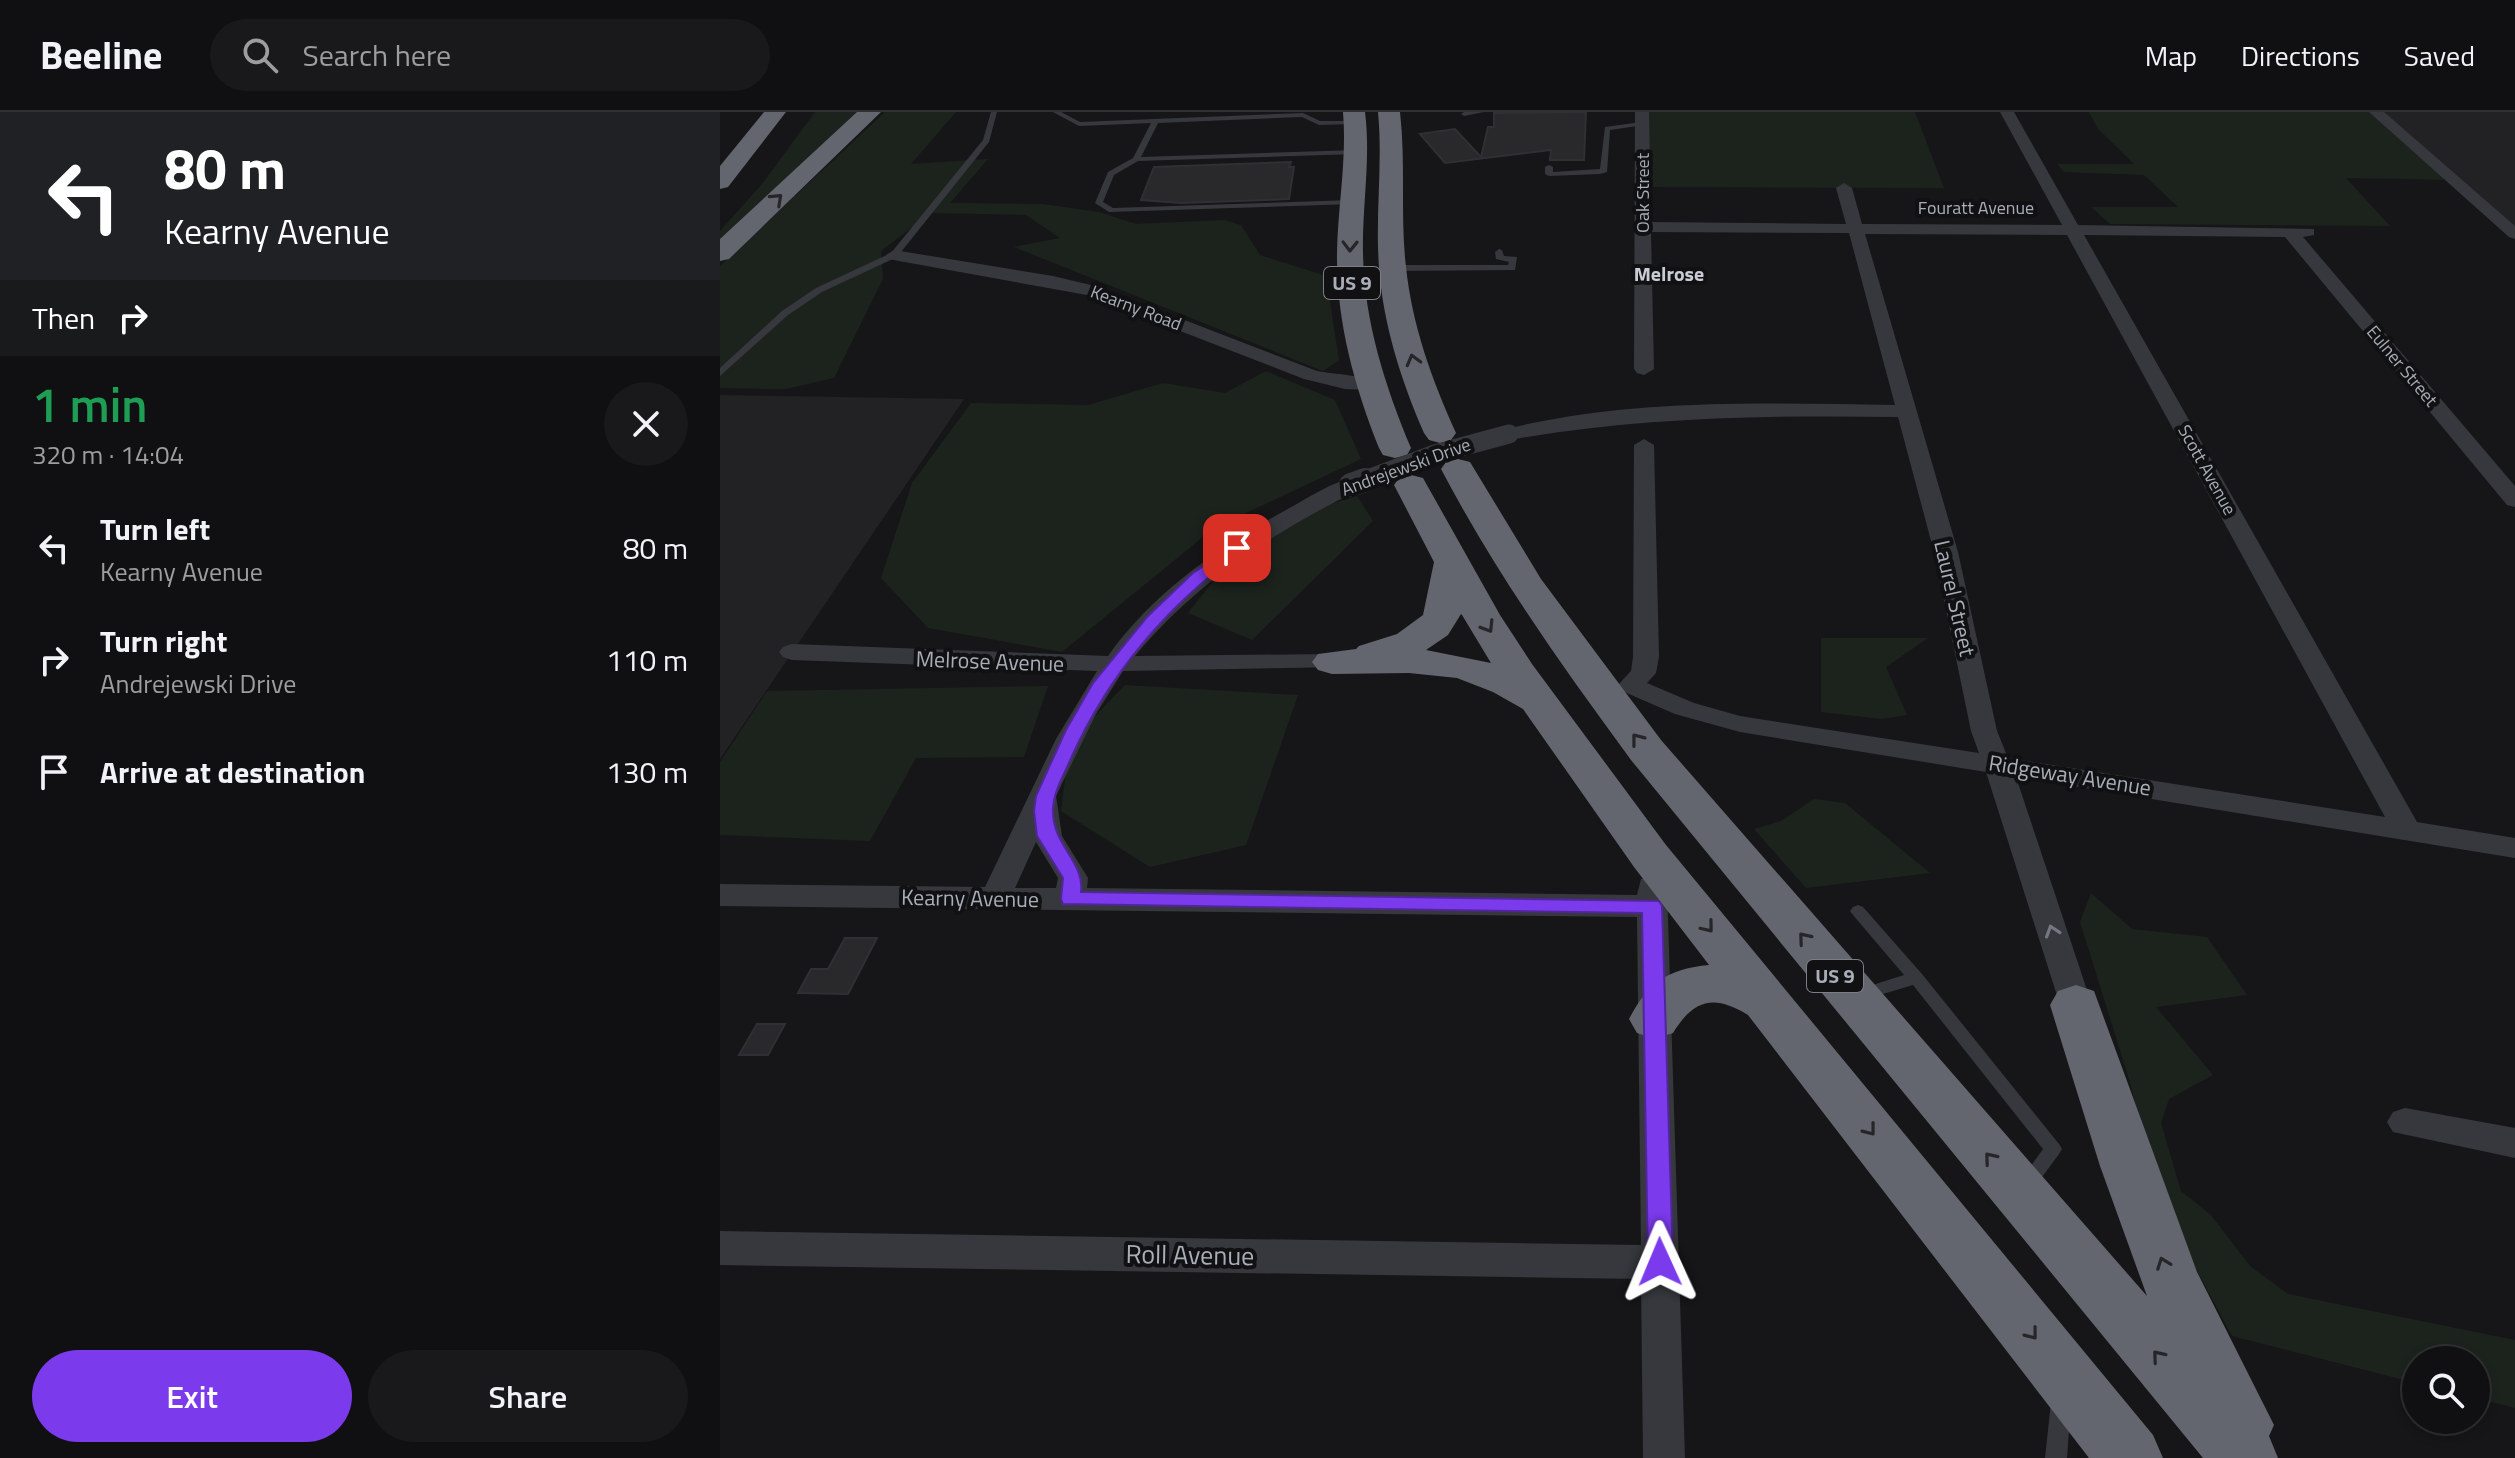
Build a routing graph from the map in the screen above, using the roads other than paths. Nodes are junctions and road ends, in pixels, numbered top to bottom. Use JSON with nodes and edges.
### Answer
{"nodes":[{"id":1,"x":775,"y":112,"type":"edge"},
{"id":2,"x":870,"y":112,"type":"edge"},
{"id":3,"x":994,"y":112,"type":"edge"},
{"id":4,"x":1056,"y":112,"type":"edge"},
{"id":5,"x":1389,"y":112,"type":"edge"},
{"id":6,"x":1481,"y":112,"type":"edge"},
{"id":7,"x":2007,"y":112,"type":"edge"},
{"id":8,"x":2376,"y":112,"type":"edge"},
{"id":9,"x":1464,"y":114,"type":"dead end"},
{"id":10,"x":1355,"y":117,"type":"edge"},
{"id":11,"x":1642,"y":118,"type":"edge"},
{"id":12,"x":1155,"y":122,"type":"junction"},
{"id":13,"x":1356,"y":152,"type":"junction"},
{"id":14,"x":1136,"y":159,"type":"junction"},
{"id":15,"x":1549,"y":167,"type":"dead end"},
{"id":16,"x":720,"y":182,"type":"edge"},
{"id":17,"x":1844,"y":188,"type":"dead end"},
{"id":18,"x":1353,"y":202,"type":"junction"},
{"id":19,"x":1643,"y":227,"type":"junction"},
{"id":20,"x":1855,"y":228,"type":"junction"},
{"id":21,"x":2073,"y":229,"type":"junction"},
{"id":22,"x":2299,"y":232,"type":"joint"},
{"id":23,"x":2515,"y":234,"type":"edge"},
{"id":24,"x":1499,"y":252,"type":"dead end"},
{"id":25,"x":720,"y":253,"type":"edge"},
{"id":26,"x":894,"y":255,"type":"junction"},
{"id":27,"x":1429,"y":255,"type":"dead end"},
{"id":28,"x":1393,"y":268,"type":"junction"},
{"id":29,"x":1438,"y":268,"type":"junction"},
{"id":30,"x":1644,"y":369,"type":"dead end"},
{"id":31,"x":720,"y":373,"type":"edge"},
{"id":32,"x":1371,"y":384,"type":"junction"},
{"id":33,"x":1905,"y":411,"type":"junction"},
{"id":34,"x":1644,"y":445,"type":"dead end"},
{"id":35,"x":2515,"y":500,"type":"edge"},
{"id":36,"x":1452,"y":562,"type":"junction"},
{"id":37,"x":1563,"y":642,"type":"junction"},
{"id":38,"x":792,"y":652,"type":"dead end"},
{"id":39,"x":1332,"y":662,"type":"junction"},
{"id":40,"x":1115,"y":665,"type":"junction"},
{"id":41,"x":1631,"y":685,"type":"junction"},
{"id":42,"x":1542,"y":708,"type":"junction"},
{"id":43,"x":1996,"y":763,"type":"junction"},
{"id":44,"x":1045,"y":796,"type":"junction"},
{"id":45,"x":2406,"y":829,"type":"junction"},
{"id":46,"x":2515,"y":848,"type":"edge"},
{"id":47,"x":1650,"y":856,"type":"junction"},
{"id":48,"x":720,"y":895,"type":"edge"},
{"id":49,"x":995,"y":898,"type":"junction"},
{"id":50,"x":1070,"y":899,"type":"junction"},
{"id":51,"x":1652,"y":906,"type":"junction"},
{"id":52,"x":1858,"y":911,"type":"dead end"},
{"id":53,"x":1916,"y":978,"type":"junction"},
{"id":54,"x":1853,"y":997,"type":"junction"},
{"id":55,"x":1770,"y":1004,"type":"junction"},
{"id":56,"x":2076,"y":1005,"type":"joint"},
{"id":57,"x":1655,"y":1019,"type":"junction"},
{"id":58,"x":2405,"y":1122,"type":"dead end"},
{"id":59,"x":2515,"y":1143,"type":"edge"},
{"id":60,"x":2020,"y":1193,"type":"junction"},
{"id":61,"x":720,"y":1248,"type":"edge"},
{"id":62,"x":1660,"y":1262,"type":"junction"},
{"id":63,"x":2063,"y":1374,"type":"junction"},
{"id":64,"x":1664,"y":1458,"type":"edge"},
{"id":65,"x":2056,"y":1458,"type":"edge"},
{"id":66,"x":2130,"y":1458,"type":"edge"},
{"id":67,"x":2245,"y":1458,"type":"edge"},
{"id":68,"x":2260,"y":1458,"type":"edge"}],
"edges":[{"from":1,"to":16,"type":"highway"},
{"from":25,"to":2,"type":"highway","one_way":true},
{"from":3,"to":26,"type":"lane"},
{"from":4,"to":12,"type":"lane"},
{"from":5,"to":28,"type":"highway","number":"US 9"},
{"from":6,"to":9,"type":"lane"},
{"from":7,"to":21,"type":"street","name":"Scott Avenue"},
{"from":8,"to":23,"type":"street"},
{"from":10,"to":12,"type":"lane"},
{"from":10,"to":13,"type":"highway","number":"US 9"},
{"from":11,"to":15,"type":"lane"},
{"from":11,"to":19,"type":"street","name":"Oak Street"},
{"from":12,"to":14,"type":"lane"},
{"from":13,"to":14,"type":"lane"},
{"from":13,"to":18,"type":"highway","number":"US 9"},
{"from":14,"to":18,"type":"lane"},
{"from":17,"to":20,"type":"street","name":"Laurel Street"},
{"from":18,"to":32,"type":"highway","number":"US 9","one_way":true},
{"from":19,"to":20,"type":"street","name":"Fouratt Avenue"},
{"from":19,"to":30,"type":"street","name":"Oak Street"},
{"from":20,"to":21,"type":"street","name":"Fouratt Avenue"},
{"from":20,"to":33,"type":"street","name":"Laurel Street"},
{"from":21,"to":22,"type":"street","name":"Fouratt Avenue"},
{"from":21,"to":45,"type":"street","name":"Scott Avenue"},
{"from":22,"to":35,"type":"street","name":"Eulner Street"},
{"from":24,"to":29,"type":"lane"},
{"from":26,"to":31,"type":"lane"},
{"from":26,"to":32,"type":"street","name":"Kearny Road"},
{"from":27,"to":29,"type":"lane"},
{"from":28,"to":29,"type":"lane"},
{"from":37,"to":28,"type":"highway","number":"US 9","one_way":true},
{"from":32,"to":36,"type":"highway","number":"US 9"},
{"from":33,"to":40,"type":"street","name":"Andrejewski Drive","bridge":true},
{"from":33,"to":43,"type":"street","name":"Laurel Street"},
{"from":34,"to":41,"type":"street"},
{"from":36,"to":39,"type":"highway"},
{"from":36,"to":42,"type":"highway","number":"US 9","one_way":true},
{"from":37,"to":41,"type":"highway"},
{"from":54,"to":37,"type":"highway","number":"US 9","one_way":true},
{"from":38,"to":40,"type":"street","name":"Melrose Avenue"},
{"from":39,"to":40,"type":"street","name":"Melrose Avenue"},
{"from":39,"to":42,"type":"highway"},
{"from":40,"to":44,"type":"street","name":"Andrejewski Drive"},
{"from":41,"to":43,"type":"street","name":"Ridgeway Avenue"},
{"from":42,"to":47,"type":"highway","number":"US 9"},
{"from":43,"to":45,"type":"street","name":"Ridgeway Avenue"},
{"from":56,"to":43,"type":"street","name":"Laurel Street","one_way":true},
{"from":44,"to":49,"type":"street","name":"Andrejewski Drive"},
{"from":44,"to":50,"type":"street","name":"Andrejewski Drive"},
{"from":45,"to":46,"type":"street","name":"Ridgeway Avenue"},
{"from":47,"to":51,"type":"street"},
{"from":47,"to":55,"type":"highway","number":"US 9","one_way":true},
{"from":48,"to":49,"type":"street","name":"Kearny Avenue"},
{"from":49,"to":50,"type":"street","name":"Kearny Avenue"},
{"from":50,"to":51,"type":"street","name":"Kearny Avenue"},
{"from":51,"to":57,"type":"street"},
{"from":52,"to":53,"type":"lane"},
{"from":53,"to":54,"type":"lane"},
{"from":53,"to":60,"type":"lane"},
{"from":60,"to":54,"type":"highway","number":"US 9","one_way":true},
{"from":55,"to":57,"type":"highway"},
{"from":55,"to":63,"type":"highway","number":"US 9","one_way":true},
{"from":68,"to":56,"type":"highway","one_way":true},
{"from":57,"to":62,"type":"street"},
{"from":58,"to":59,"type":"street"},
{"from":67,"to":60,"type":"highway","number":"US 9","one_way":true},
{"from":61,"to":62,"type":"street","name":"Roll Avenue"},
{"from":62,"to":64,"type":"street"},
{"from":63,"to":65,"type":"lane"},
{"from":63,"to":66,"type":"highway","number":"US 9"}]}
